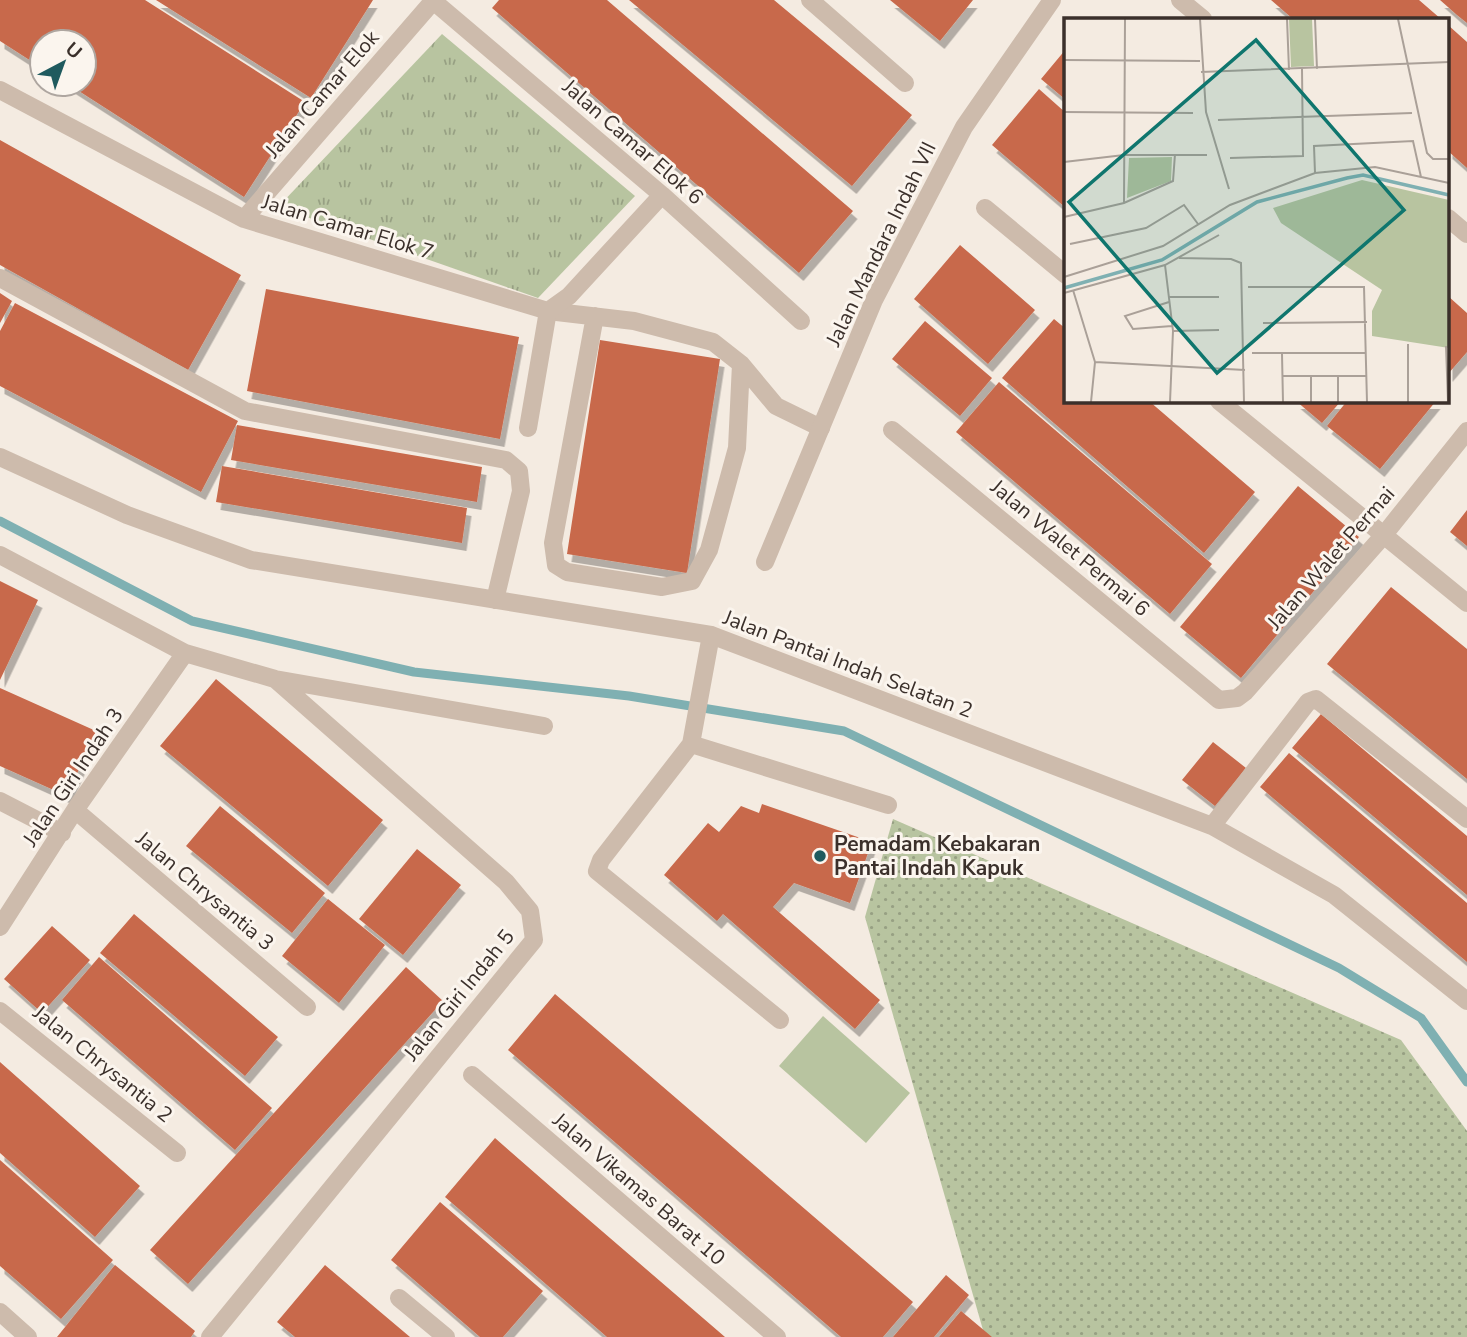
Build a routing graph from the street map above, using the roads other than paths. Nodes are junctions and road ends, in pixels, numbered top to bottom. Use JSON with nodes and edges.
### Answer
{"nodes":[{"id":1,"x":433,"y":0,"type":"edge"},
{"id":2,"x":810,"y":0,"type":"edge"},
{"id":3,"x":1052,"y":0,"type":"edge"},
{"id":4,"x":1180,"y":0,"type":"edge"},
{"id":5,"x":1202,"y":18,"type":"edge"},
{"id":6,"x":905,"y":83,"type":"dead end"},
{"id":7,"x":0,"y":90,"type":"edge"},
{"id":8,"x":662,"y":195,"type":"junction"},
{"id":9,"x":985,"y":208,"type":"dead end"},
{"id":10,"x":244,"y":219,"type":"junction"},
{"id":11,"x":1450,"y":220,"type":"edge"},
{"id":12,"x":1467,"y":234,"type":"edge"},
{"id":13,"x":1064,"y":273,"type":"edge"},
{"id":14,"x":0,"y":278,"type":"edge"},
{"id":15,"x":548,"y":311,"type":"junction"},
{"id":16,"x":595,"y":316,"type":"junction"},
{"id":17,"x":801,"y":321,"type":"dead end"},
{"id":18,"x":741,"y":364,"type":"junction"},
{"id":19,"x":1220,"y":402,"type":"edge"},
{"id":20,"x":528,"y":428,"type":"dead end"},
{"id":21,"x":821,"y":428,"type":"junction"},
{"id":22,"x":892,"y":430,"type":"dead end"},
{"id":23,"x":1467,"y":430,"type":"edge"},
{"id":24,"x":0,"y":457,"type":"edge"},
{"id":25,"x":1383,"y":536,"type":"junction"},
{"id":26,"x":0,"y":555,"type":"edge"},
{"id":27,"x":765,"y":562,"type":"dead end"},
{"id":28,"x":495,"y":600,"type":"junction"},
{"id":29,"x":1467,"y":603,"type":"edge"},
{"id":30,"x":711,"y":635,"type":"junction"},
{"id":31,"x":185,"y":653,"type":"junction"},
{"id":32,"x":275,"y":679,"type":"junction"},
{"id":33,"x":1219,"y":700,"type":"joint"},
{"id":34,"x":544,"y":726,"type":"dead end"},
{"id":35,"x":693,"y":736,"type":"junction"},
{"id":36,"x":0,"y":801,"type":"edge"},
{"id":37,"x":888,"y":805,"type":"dead end"},
{"id":38,"x":75,"y":810,"type":"junction"},
{"id":39,"x":1467,"y":819,"type":"edge"},
{"id":40,"x":1212,"y":826,"type":"junction"},
{"id":41,"x":62,"y":832,"type":"junction"},
{"id":42,"x":0,"y":927,"type":"edge"},
{"id":43,"x":1467,"y":1001,"type":"edge"},
{"id":44,"x":307,"y":1007,"type":"dead end"},
{"id":45,"x":0,"y":1011,"type":"edge"},
{"id":46,"x":780,"y":1020,"type":"dead end"},
{"id":47,"x":472,"y":1075,"type":"dead end"},
{"id":48,"x":177,"y":1153,"type":"dead end"},
{"id":49,"x":400,"y":1297,"type":"dead end"},
{"id":50,"x":0,"y":1312,"type":"edge"},
{"id":51,"x":28,"y":1337,"type":"edge"},
{"id":52,"x":210,"y":1337,"type":"edge"},
{"id":53,"x":446,"y":1337,"type":"edge"},
{"id":54,"x":777,"y":1337,"type":"edge"}],
"edges":[{"from":1,"to":8,"type":"street","name":"Jalan Camar Elok 6"},
{"from":1,"to":10,"type":"street","name":"Jalan Camar Elok"},
{"from":2,"to":6,"type":"street"},
{"from":3,"to":21,"type":"street","name":"Jalan Mandara Indah VII"},
{"from":4,"to":5,"type":"street"},
{"from":7,"to":10,"type":"street","name":"Jalan Camar Elok 7"},
{"from":8,"to":15,"type":"street"},
{"from":8,"to":17,"type":"street","name":"Jalan Camar Elok 6"},
{"from":9,"to":13,"type":"street"},
{"from":10,"to":15,"type":"street","name":"Jalan Camar Elok 7"},
{"from":11,"to":12,"type":"street"},
{"from":14,"to":28,"type":"street"},
{"from":15,"to":16,"type":"street","name":"Jalan Camar Elok 7"},
{"from":15,"to":20,"type":"street"},
{"from":16,"to":18,"type":"street","name":"Jalan Camar Elok 7"},
{"from":16,"to":18,"type":"street"},
{"from":18,"to":21,"type":"street","name":"Jalan Camar Elok 7"},
{"from":19,"to":25,"type":"street"},
{"from":21,"to":27,"type":"street","name":"Jalan Mandara Indah VII"},
{"from":22,"to":33,"type":"street","name":"Jalan Walet Permai 6"},
{"from":23,"to":25,"type":"street","name":"Jalan Walet Permai"},
{"from":24,"to":28,"type":"street","name":"Jalan Pantai Indah Selatan 2"},
{"from":25,"to":29,"type":"street"},
{"from":25,"to":33,"type":"street","name":"Jalan Walet Permai"},
{"from":26,"to":31,"type":"street","name":"Jalan Giri Indah 5"},
{"from":28,"to":30,"type":"street","name":"Jalan Pantai Indah Selatan 2"},
{"from":30,"to":35,"type":"street"},
{"from":30,"to":40,"type":"street","name":"Jalan Pantai Indah Selatan 2"},
{"from":31,"to":32,"type":"street","name":"Jalan Giri Indah 5"},
{"from":31,"to":38,"type":"street","name":"Jalan Giri Indah 3"},
{"from":32,"to":34,"type":"street","name":"Jalan Giri Indah 5"},
{"from":32,"to":52,"type":"street","name":"Jalan Giri Indah 5"},
{"from":35,"to":37,"type":"street"},
{"from":35,"to":46,"type":"street"},
{"from":36,"to":41,"type":"street"},
{"from":38,"to":41,"type":"street","name":"Jalan Giri Indah 3"},
{"from":38,"to":44,"type":"street","name":"Jalan Chrysantia 3"},
{"from":39,"to":40,"type":"street"},
{"from":40,"to":43,"type":"street","name":"Jalan Pantai Indah Selatan 2"},
{"from":41,"to":42,"type":"street","name":"Jalan Giri Indah 3"},
{"from":45,"to":48,"type":"street","name":"Jalan Chrysantia 2"},
{"from":47,"to":54,"type":"street","name":"Jalan Vikamas Barat 10"},
{"from":49,"to":53,"type":"street"},
{"from":50,"to":51,"type":"street"}]}
